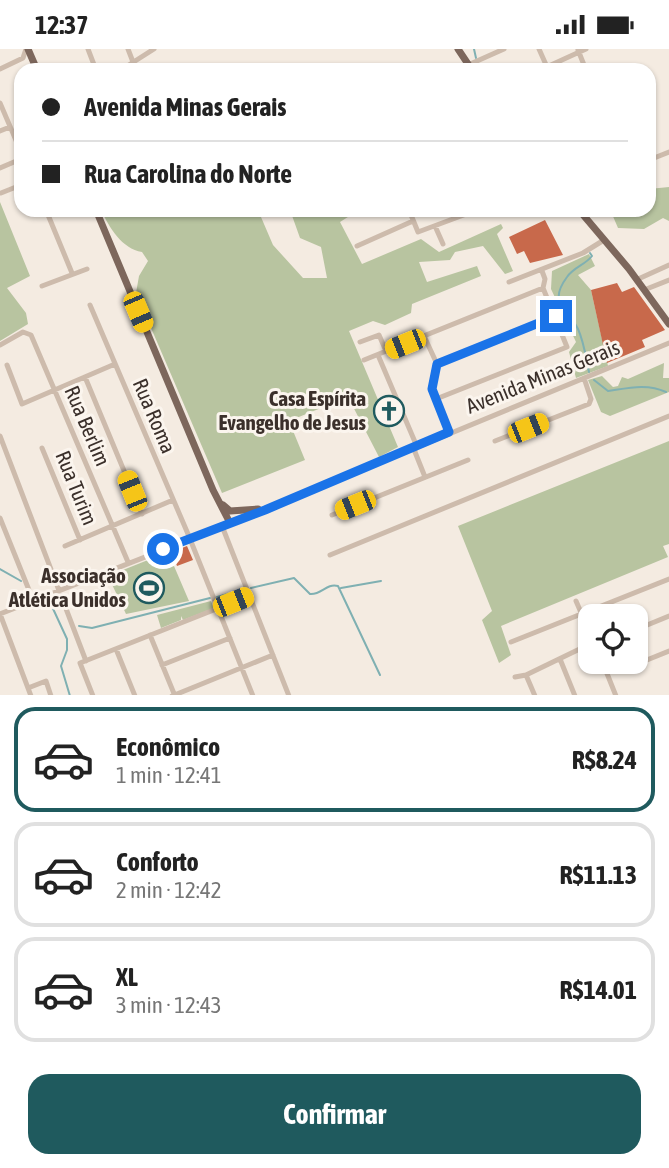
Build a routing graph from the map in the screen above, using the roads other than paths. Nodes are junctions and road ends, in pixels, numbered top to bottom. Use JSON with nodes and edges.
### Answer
{"nodes":[{"id":1,"x":27,"y":49,"type":"edge"},
{"id":2,"x":128,"y":49,"type":"edge"},
{"id":3,"x":154,"y":49,"type":"edge"},
{"id":4,"x":503,"y":49,"type":"edge"},
{"id":5,"x":586,"y":49,"type":"edge"},
{"id":6,"x":578,"y":51,"type":"edge"},
{"id":7,"x":133,"y":62,"type":"joint"},
{"id":8,"x":479,"y":63,"type":"edge"},
{"id":9,"x":555,"y":63,"type":"edge"},
{"id":10,"x":0,"y":69,"type":"edge"},
{"id":11,"x":0,"y":103,"type":"edge"},
{"id":12,"x":10,"y":127,"type":"junction"},
{"id":13,"x":0,"y":131,"type":"edge"},
{"id":14,"x":14,"y":136,"type":"edge"},
{"id":15,"x":49,"y":217,"type":"edge"},
{"id":16,"x":99,"y":217,"type":"edge"},
{"id":17,"x":411,"y":217,"type":"edge"},
{"id":18,"x":459,"y":217,"type":"edge"},
{"id":19,"x":585,"y":217,"type":"edge"},
{"id":20,"x":413,"y":221,"type":"junction"},
{"id":21,"x":435,"y":226,"type":"junction"},
{"id":22,"x":604,"y":240,"type":"junction"},
{"id":23,"x":443,"y":244,"type":"dead end"},
{"id":24,"x":358,"y":246,"type":"dead end"},
{"id":25,"x":669,"y":265,"type":"edge"},
{"id":26,"x":87,"y":269,"type":"dead end"},
{"id":27,"x":542,"y":271,"type":"junction"},
{"id":28,"x":72,"y":273,"type":"junction"},
{"id":29,"x":636,"y":280,"type":"junction"},
{"id":30,"x":669,"y":280,"type":"edge"},
{"id":31,"x":509,"y":282,"type":"dead end"},
{"id":32,"x":42,"y":286,"type":"dead end"},
{"id":33,"x":543,"y":288,"type":"junction"},
{"id":34,"x":644,"y":291,"type":"junction"},
{"id":35,"x":90,"y":305,"type":"dead end"},
{"id":36,"x":556,"y":316,"type":"junction"},
{"id":37,"x":669,"y":323,"type":"edge"},
{"id":38,"x":424,"y":336,"type":"junction"},
{"id":39,"x":360,"y":342,"type":"dead end"},
{"id":40,"x":669,"y":344,"type":"edge"},
{"id":41,"x":0,"y":345,"type":"edge"},
{"id":42,"x":386,"y":351,"type":"junction"},
{"id":43,"x":378,"y":355,"type":"junction"},
{"id":44,"x":364,"y":360,"type":"dead end"},
{"id":45,"x":115,"y":364,"type":"junction"},
{"id":46,"x":437,"y":364,"type":"junction"},
{"id":47,"x":7,"y":366,"type":"dead end"},
{"id":48,"x":85,"y":377,"type":"junction"},
{"id":49,"x":584,"y":378,"type":"junction"},
{"id":50,"x":54,"y":390,"type":"junction"},
{"id":51,"x":436,"y":399,"type":"junction"},
{"id":52,"x":669,"y":416,"type":"edge"},
{"id":53,"x":449,"y":432,"type":"junction"},
{"id":54,"x":0,"y":436,"type":"edge"},
{"id":55,"x":495,"y":441,"type":"dead end"},
{"id":56,"x":415,"y":446,"type":"junction"},
{"id":57,"x":42,"y":448,"type":"dead end"},
{"id":58,"x":468,"y":460,"type":"dead end"},
{"id":59,"x":425,"y":477,"type":"junction"},
{"id":60,"x":173,"y":500,"type":"junction"},
{"id":61,"x":274,"y":505,"type":"junction"},
{"id":62,"x":258,"y":509,"type":"joint"},
{"id":63,"x":142,"y":514,"type":"junction"},
{"id":64,"x":332,"y":515,"type":"dead end"},
{"id":65,"x":0,"y":518,"type":"edge"},
{"id":66,"x":229,"y":520,"type":"junction"},
{"id":67,"x":113,"y":526,"type":"junction"},
{"id":68,"x":191,"y":538,"type":"junction"},
{"id":69,"x":80,"y":540,"type":"junction"},
{"id":70,"x":65,"y":546,"type":"dead end"},
{"id":71,"x":330,"y":555,"type":"dead end"},
{"id":72,"x":128,"y":562,"type":"junction"},
{"id":73,"x":669,"y":579,"type":"edge"},
{"id":74,"x":61,"y":589,"type":"junction"},
{"id":75,"x":249,"y":596,"type":"junction"},
{"id":76,"x":33,"y":600,"type":"junction"},
{"id":77,"x":576,"y":601,"type":"dead end"},
{"id":78,"x":607,"y":604,"type":"edge"},
{"id":79,"x":578,"y":605,"type":"edge"},
{"id":80,"x":218,"y":608,"type":"junction"},
{"id":81,"x":0,"y":614,"type":"edge"},
{"id":82,"x":578,"y":616,"type":"edge"},
{"id":83,"x":669,"y":616,"type":"edge"},
{"id":84,"x":648,"y":625,"type":"edge"},
{"id":85,"x":150,"y":635,"type":"junction"},
{"id":86,"x":230,"y":638,"type":"junction"},
{"id":87,"x":511,"y":642,"type":"dead end"},
{"id":88,"x":116,"y":649,"type":"junction"},
{"id":89,"x":578,"y":650,"type":"edge"},
{"id":90,"x":669,"y":651,"type":"edge"},
{"id":91,"x":273,"y":655,"type":"junction"},
{"id":92,"x":560,"y":659,"type":"junction"},
{"id":93,"x":648,"y":660,"type":"edge"},
{"id":94,"x":83,"y":662,"type":"junction"},
{"id":95,"x":162,"y":665,"type":"junction"},
{"id":96,"x":242,"y":667,"type":"junction"},
{"id":97,"x":607,"y":674,"type":"edge"},
{"id":98,"x":526,"y":675,"type":"junction"},
{"id":99,"x":515,"y":677,"type":"dead end"},
{"id":100,"x":28,"y":688,"type":"junction"},
{"id":101,"x":31,"y":695,"type":"edge"},
{"id":102,"x":51,"y":695,"type":"edge"},
{"id":103,"x":93,"y":695,"type":"edge"},
{"id":104,"x":135,"y":695,"type":"edge"},
{"id":105,"x":174,"y":695,"type":"edge"},
{"id":106,"x":253,"y":695,"type":"edge"},
{"id":107,"x":289,"y":695,"type":"edge"},
{"id":108,"x":535,"y":695,"type":"edge"},
{"id":109,"x":575,"y":695,"type":"edge"},
{"id":110,"x":616,"y":695,"type":"edge"}],
"edges":[{"from":1,"to":10,"type":"street"},
{"from":2,"to":7,"type":"street"},
{"from":3,"to":7,"type":"street"},
{"from":4,"to":8,"type":"street"},
{"from":5,"to":6,"type":"street"},
{"from":6,"to":9,"type":"street"},
{"from":11,"to":12,"type":"street"},
{"from":12,"to":13,"type":"street"},
{"from":12,"to":14,"type":"street"},
{"from":15,"to":28,"type":"street"},
{"from":16,"to":66,"type":"main road"},
{"from":17,"to":20,"type":"street"},
{"from":18,"to":21,"type":"street"},
{"from":19,"to":22,"type":"main road"},
{"from":20,"to":21,"type":"street"},
{"from":20,"to":24,"type":"street"},
{"from":21,"to":23,"type":"street"},
{"from":22,"to":27,"type":"street"},
{"from":22,"to":29,"type":"main road"},
{"from":25,"to":29,"type":"street"},
{"from":26,"to":28,"type":"street"},
{"from":27,"to":31,"type":"street"},
{"from":27,"to":33,"type":"street"},
{"from":28,"to":32,"type":"street"},
{"from":29,"to":34,"type":"main road"},
{"from":30,"to":34,"type":"street"},
{"from":33,"to":36,"type":"street"},
{"from":33,"to":38,"type":"street"},
{"from":34,"to":37,"type":"main road"},
{"from":35,"to":45,"type":"street","name":"Rua Roma"},
{"from":36,"to":46,"type":"street"},
{"from":36,"to":51,"type":"street"},
{"from":38,"to":42,"type":"street"},
{"from":38,"to":46,"type":"street"},
{"from":39,"to":42,"type":"street"},
{"from":40,"to":49,"type":"street","name":"Avenida Minas Gerais"},
{"from":41,"to":50,"type":"street","name":"Rua Berlim"},
{"from":42,"to":43,"type":"street"},
{"from":43,"to":44,"type":"street"},
{"from":43,"to":56,"type":"street"},
{"from":45,"to":48,"type":"street"},
{"from":45,"to":60,"type":"street","name":"Rua Roma"},
{"from":46,"to":51,"type":"street"},
{"from":47,"to":50,"type":"street"},
{"from":48,"to":50,"type":"street"},
{"from":48,"to":63,"type":"street"},
{"from":49,"to":53,"type":"street","name":"Avenida Minas Gerais"},
{"from":49,"to":55,"type":"street"},
{"from":50,"to":67,"type":"street","name":"Rua Berlim"},
{"from":51,"to":53,"type":"street"},
{"from":52,"to":71,"type":"street"},
{"from":53,"to":56,"type":"street","name":"Avenida Minas Gerais"},
{"from":54,"to":74,"type":"street"},
{"from":56,"to":59,"type":"street"},
{"from":56,"to":61,"type":"street","name":"Avenida Minas Gerais"},
{"from":57,"to":69,"type":"street","name":"Rua Turim"},
{"from":58,"to":59,"type":"street"},
{"from":59,"to":64,"type":"street"},
{"from":60,"to":63,"type":"street","name":"Rua Turim"},
{"from":60,"to":68,"type":"street","name":"Rua Roma"},
{"from":61,"to":62,"type":"street","name":"Avenida Minas Gerais"},
{"from":61,"to":66,"type":"street","name":"Avenida Minas Gerais"},
{"from":62,"to":66,"type":"main road"},
{"from":63,"to":67,"type":"street","name":"Rua Turim"},
{"from":65,"to":76,"type":"street"},
{"from":66,"to":68,"type":"street","name":"Avenida Minas Gerais"},
{"from":66,"to":75,"type":"street"},
{"from":67,"to":69,"type":"street","name":"Rua Turim"},
{"from":67,"to":72,"type":"street","name":"Rua Berlim"},
{"from":68,"to":72,"type":"street","name":"Avenida Minas Gerais"},
{"from":68,"to":80,"type":"street","name":"Rua Roma"},
{"from":69,"to":70,"type":"street","name":"Rua Turim"},
{"from":72,"to":74,"type":"street","name":"Avenida Minas Gerais"},
{"from":73,"to":78,"type":"street"},
{"from":74,"to":76,"type":"street","name":"Avenida Minas Gerais"},
{"from":74,"to":94,"type":"street"},
{"from":75,"to":80,"type":"street"},
{"from":75,"to":91,"type":"street"},
{"from":76,"to":81,"type":"street","name":"Avenida Minas Gerais"},
{"from":77,"to":79,"type":"street"},
{"from":80,"to":85,"type":"street"},
{"from":80,"to":86,"type":"street","name":"Rua Roma"},
{"from":81,"to":100,"type":"street"},
{"from":82,"to":87,"type":"street"},
{"from":83,"to":84,"type":"street"},
{"from":85,"to":88,"type":"street"},
{"from":85,"to":95,"type":"street"},
{"from":86,"to":95,"type":"street"},
{"from":86,"to":96,"type":"street","name":"Rua Roma"},
{"from":88,"to":94,"type":"street"},
{"from":88,"to":104,"type":"street"},
{"from":89,"to":92,"type":"street"},
{"from":90,"to":93,"type":"street"},
{"from":91,"to":96,"type":"street"},
{"from":91,"to":107,"type":"street"},
{"from":92,"to":98,"type":"street"},
{"from":92,"to":109,"type":"street"},
{"from":94,"to":103,"type":"street"},
{"from":95,"to":105,"type":"street"},
{"from":96,"to":105,"type":"street"},
{"from":96,"to":106,"type":"street","name":"Rua Roma"},
{"from":97,"to":110,"type":"street"},
{"from":98,"to":99,"type":"street"},
{"from":98,"to":108,"type":"street"},
{"from":100,"to":101,"type":"street"},
{"from":100,"to":102,"type":"street"}]}
